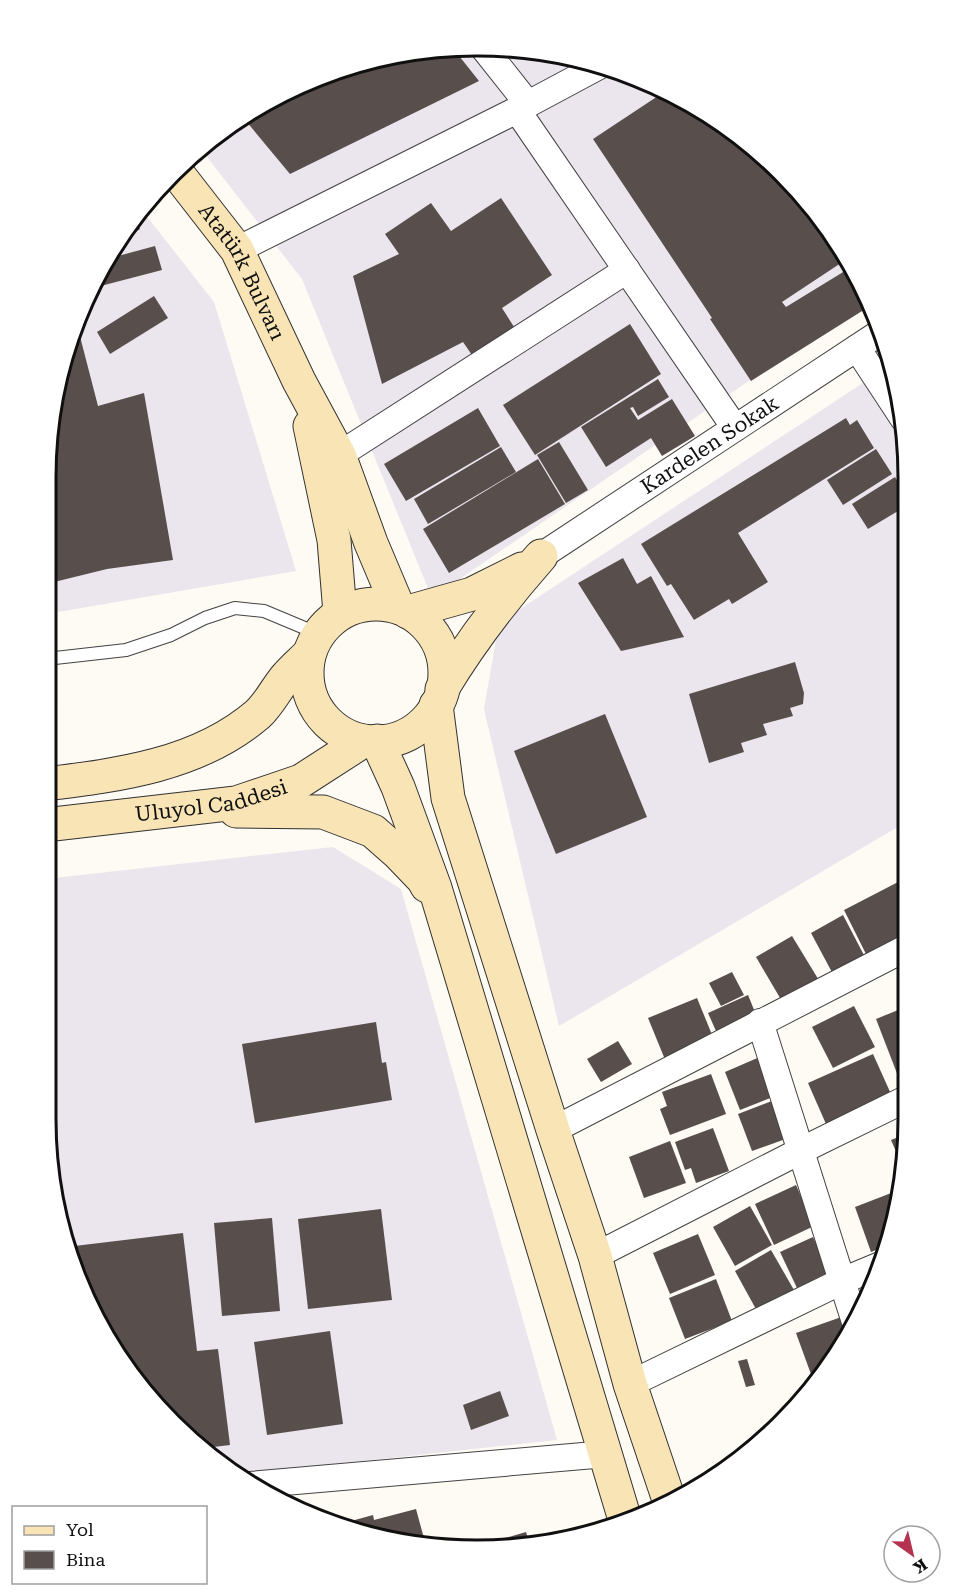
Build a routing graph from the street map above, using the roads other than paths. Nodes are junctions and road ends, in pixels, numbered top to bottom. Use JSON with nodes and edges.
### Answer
{"nodes":[{"id":1,"x":489,"y":56,"type":"edge"},
{"id":2,"x":590,"y":71,"type":"edge"},
{"id":3,"x":523,"y":107,"type":"junction"},
{"id":4,"x":180,"y":178,"type":"edge"},
{"id":5,"x":237,"y":250,"type":"junction"},
{"id":6,"x":627,"y":270,"type":"junction"},
{"id":7,"x":874,"y":337,"type":"edge"},
{"id":8,"x":857,"y":348,"type":"junction"},
{"id":9,"x":299,"y":381,"type":"junction"},
{"id":10,"x":891,"y":399,"type":"edge"},
{"id":11,"x":735,"y":428,"type":"junction"},
{"id":12,"x":339,"y":455,"type":"junction"},
{"id":13,"x":541,"y":556,"type":"junction"},
{"id":14,"x":403,"y":610,"type":"junction"},
{"id":15,"x":323,"y":634,"type":"junction"},
{"id":16,"x":56,"y":658,"type":"edge"},
{"id":17,"x":439,"y":697,"type":"junction"},
{"id":18,"x":370,"y":741,"type":"junction"},
{"id":19,"x":56,"y":783,"type":"edge"},
{"id":20,"x":192,"y":808,"type":"junction"},
{"id":21,"x":56,"y":824,"type":"edge"},
{"id":22,"x":443,"y":915,"type":"junction"},
{"id":23,"x":898,"y":952,"type":"edge"},
{"id":24,"x":760,"y":1022,"type":"junction"},
{"id":25,"x":898,"y":1103,"type":"edge"},
{"id":26,"x":553,"y":1130,"type":"junction"},
{"id":27,"x":802,"y":1150,"type":"junction"},
{"id":28,"x":595,"y":1256,"type":"junction"},
{"id":29,"x":870,"y":1269,"type":"edge"},
{"id":30,"x":842,"y":1281,"type":"junction"},
{"id":31,"x":852,"y":1311,"type":"edge"},
{"id":32,"x":630,"y":1384,"type":"junction"},
{"id":33,"x":606,"y":1454,"type":"junction"},
{"id":34,"x":265,"y":1484,"type":"edge"},
{"id":35,"x":667,"y":1495,"type":"edge"},
{"id":36,"x":623,"y":1514,"type":"edge"}],
"edges":[{"from":1,"to":3,"type":"street"},
{"from":2,"to":3,"type":"street"},
{"from":3,"to":5,"type":"street"},
{"from":3,"to":6,"type":"street"},
{"from":4,"to":5,"type":"main road","name":"Atatürk Bulvarı"},
{"from":5,"to":9,"type":"main road","name":"Atatürk Bulvarı"},
{"from":6,"to":11,"type":"street"},
{"from":6,"to":12,"type":"street"},
{"from":7,"to":8,"type":"street","name":"Kardelen Sokak"},
{"from":8,"to":10,"type":"street"},
{"from":8,"to":11,"type":"street","name":"Kardelen Sokak"},
{"from":9,"to":12,"type":"main road"},
{"from":9,"to":15,"type":"main road"},
{"from":11,"to":13,"type":"street","name":"Kardelen Sokak"},
{"from":12,"to":14,"type":"main road"},
{"from":13,"to":14,"type":"main road"},
{"from":13,"to":17,"type":"main road"},
{"from":14,"to":15,"type":"main road"},
{"from":14,"to":17,"type":"main road"},
{"from":15,"to":16,"type":"lane"},
{"from":15,"to":18,"type":"main road"},
{"from":15,"to":19,"type":"main road","name":"Uluyol Caddesi"},
{"from":17,"to":18,"type":"main road"},
{"from":17,"to":26,"type":"main road"},
{"from":18,"to":20,"type":"main road","name":"Uluyol Caddesi"},
{"from":18,"to":22,"type":"main road"},
{"from":20,"to":21,"type":"main road","name":"Uluyol Caddesi"},
{"from":20,"to":22,"type":"main road"},
{"from":22,"to":33,"type":"main road"},
{"from":23,"to":24,"type":"street"},
{"from":24,"to":26,"type":"street"},
{"from":24,"to":27,"type":"street"},
{"from":25,"to":27,"type":"street"},
{"from":26,"to":28,"type":"main road"},
{"from":27,"to":28,"type":"street"},
{"from":27,"to":30,"type":"street"},
{"from":28,"to":32,"type":"main road"},
{"from":29,"to":30,"type":"street"},
{"from":30,"to":31,"type":"street"},
{"from":30,"to":32,"type":"street"},
{"from":32,"to":35,"type":"main road"},
{"from":33,"to":34,"type":"street"},
{"from":33,"to":36,"type":"main road"}]}
